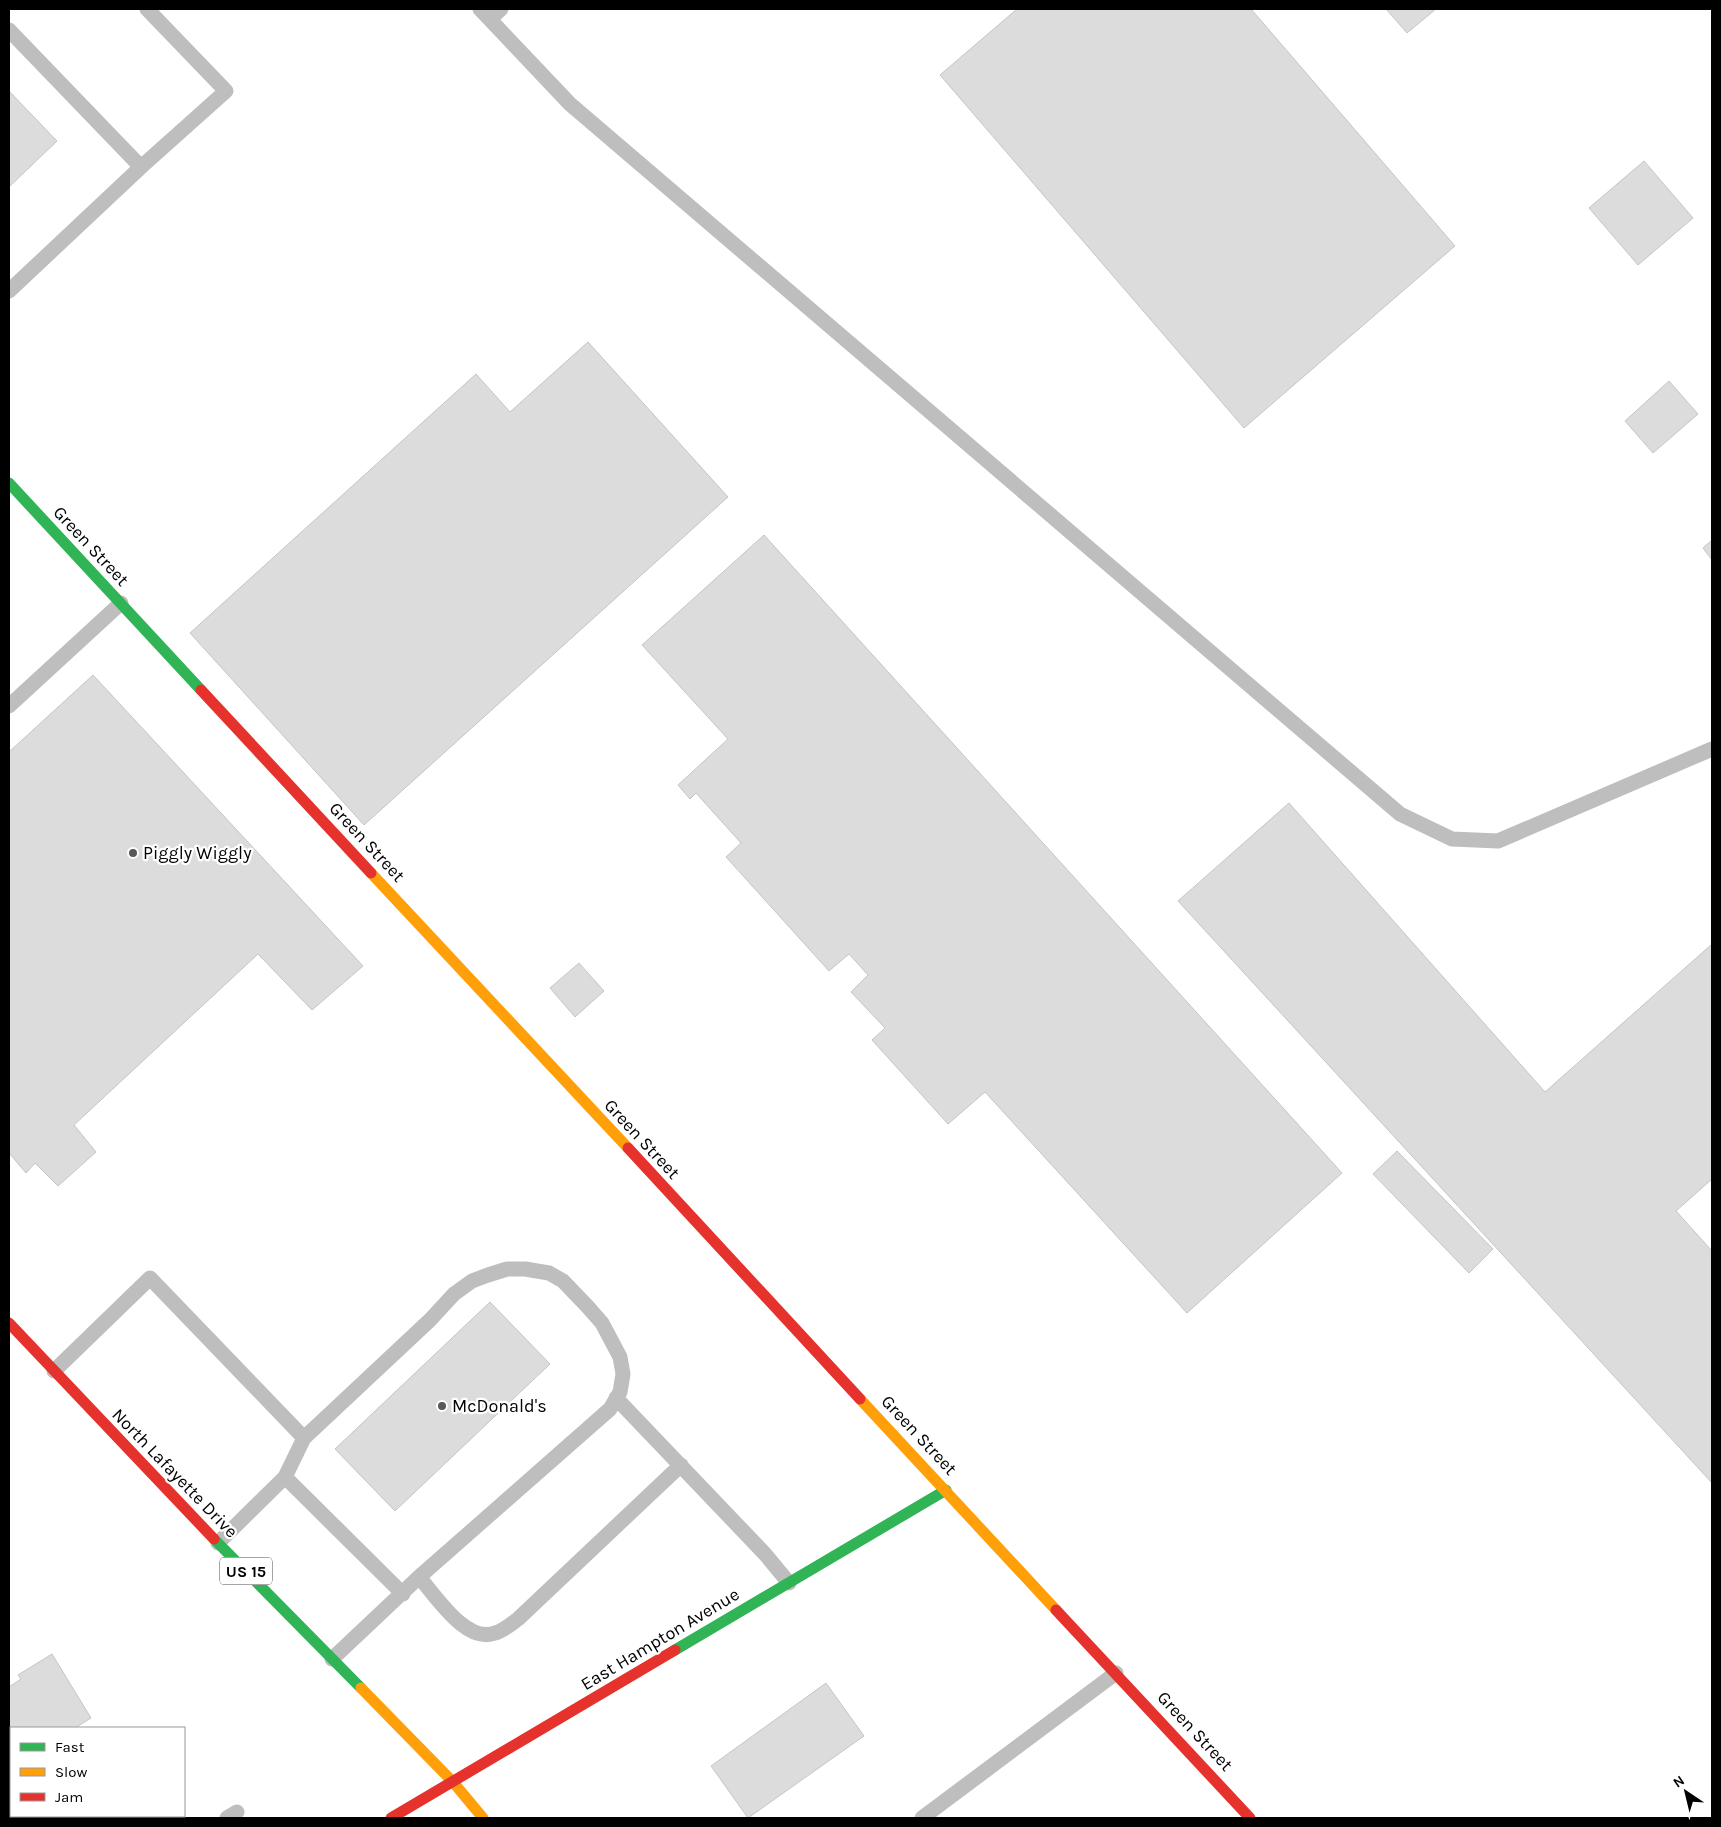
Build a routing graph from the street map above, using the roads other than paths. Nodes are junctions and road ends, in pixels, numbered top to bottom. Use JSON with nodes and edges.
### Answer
{"nodes":[{"id":1,"x":147,"y":9,"type":"edge"},
{"id":2,"x":490,"y":12,"type":"edge"},
{"id":3,"x":9,"y":30,"type":"edge"},
{"id":4,"x":141,"y":168,"type":"junction"},
{"id":5,"x":9,"y":291,"type":"edge"},
{"id":6,"x":9,"y":484,"type":"edge"},
{"id":7,"x":121,"y":603,"type":"junction"},
{"id":8,"x":9,"y":706,"type":"edge"},
{"id":9,"x":1712,"y":748,"type":"edge"},
{"id":10,"x":9,"y":1323,"type":"edge"},
{"id":11,"x":54,"y":1371,"type":"junction"},
{"id":12,"x":616,"y":1398,"type":"junction"},
{"id":13,"x":304,"y":1438,"type":"junction"},
{"id":14,"x":681,"y":1465,"type":"junction"},
{"id":15,"x":285,"y":1478,"type":"junction"},
{"id":16,"x":946,"y":1490,"type":"junction"},
{"id":17,"x":218,"y":1543,"type":"junction"},
{"id":18,"x":419,"y":1577,"type":"junction"},
{"id":19,"x":788,"y":1583,"type":"junction"},
{"id":20,"x":402,"y":1594,"type":"junction"},
{"id":21,"x":332,"y":1659,"type":"junction"},
{"id":22,"x":1116,"y":1673,"type":"junction"},
{"id":23,"x":453,"y":1782,"type":"junction"},
{"id":24,"x":391,"y":1818,"type":"edge"},
{"id":25,"x":483,"y":1818,"type":"edge"},
{"id":26,"x":922,"y":1818,"type":"edge"},
{"id":27,"x":1250,"y":1818,"type":"edge"}],
"edges":[{"from":1,"to":4,"type":"lane"},
{"from":2,"to":9,"type":"lane"},
{"from":3,"to":4,"type":"lane"},
{"from":4,"to":5,"type":"lane"},
{"from":6,"to":7,"type":"street","name":"Green Street"},
{"from":7,"to":8,"type":"lane"},
{"from":7,"to":16,"type":"street","name":"Green Street"},
{"from":10,"to":11,"type":"street","name":"North Lafayette Drive","number":"US 15"},
{"from":11,"to":13,"type":"lane"},
{"from":11,"to":17,"type":"street","name":"North Lafayette Drive","number":"US 15"},
{"from":12,"to":13,"type":"lane"},
{"from":12,"to":14,"type":"lane"},
{"from":12,"to":18,"type":"lane"},
{"from":13,"to":15,"type":"lane"},
{"from":14,"to":18,"type":"lane"},
{"from":14,"to":19,"type":"lane"},
{"from":15,"to":17,"type":"lane"},
{"from":15,"to":20,"type":"lane"},
{"from":16,"to":19,"type":"street","name":"East Hampton Avenue"},
{"from":16,"to":22,"type":"street","name":"Green Street"},
{"from":17,"to":21,"type":"street","name":"North Lafayette Drive","number":"US 15"},
{"from":18,"to":20,"type":"lane"},
{"from":19,"to":23,"type":"street","name":"East Hampton Avenue"},
{"from":20,"to":21,"type":"lane"},
{"from":21,"to":23,"type":"street","name":"North Lafayette Drive","number":"US 15"},
{"from":22,"to":26,"type":"lane"},
{"from":22,"to":27,"type":"street","name":"Green Street"},
{"from":23,"to":24,"type":"street","name":"East Hampton Avenue"},
{"from":23,"to":25,"type":"street","name":"North Lafayette Drive","number":"US 15"}]}
